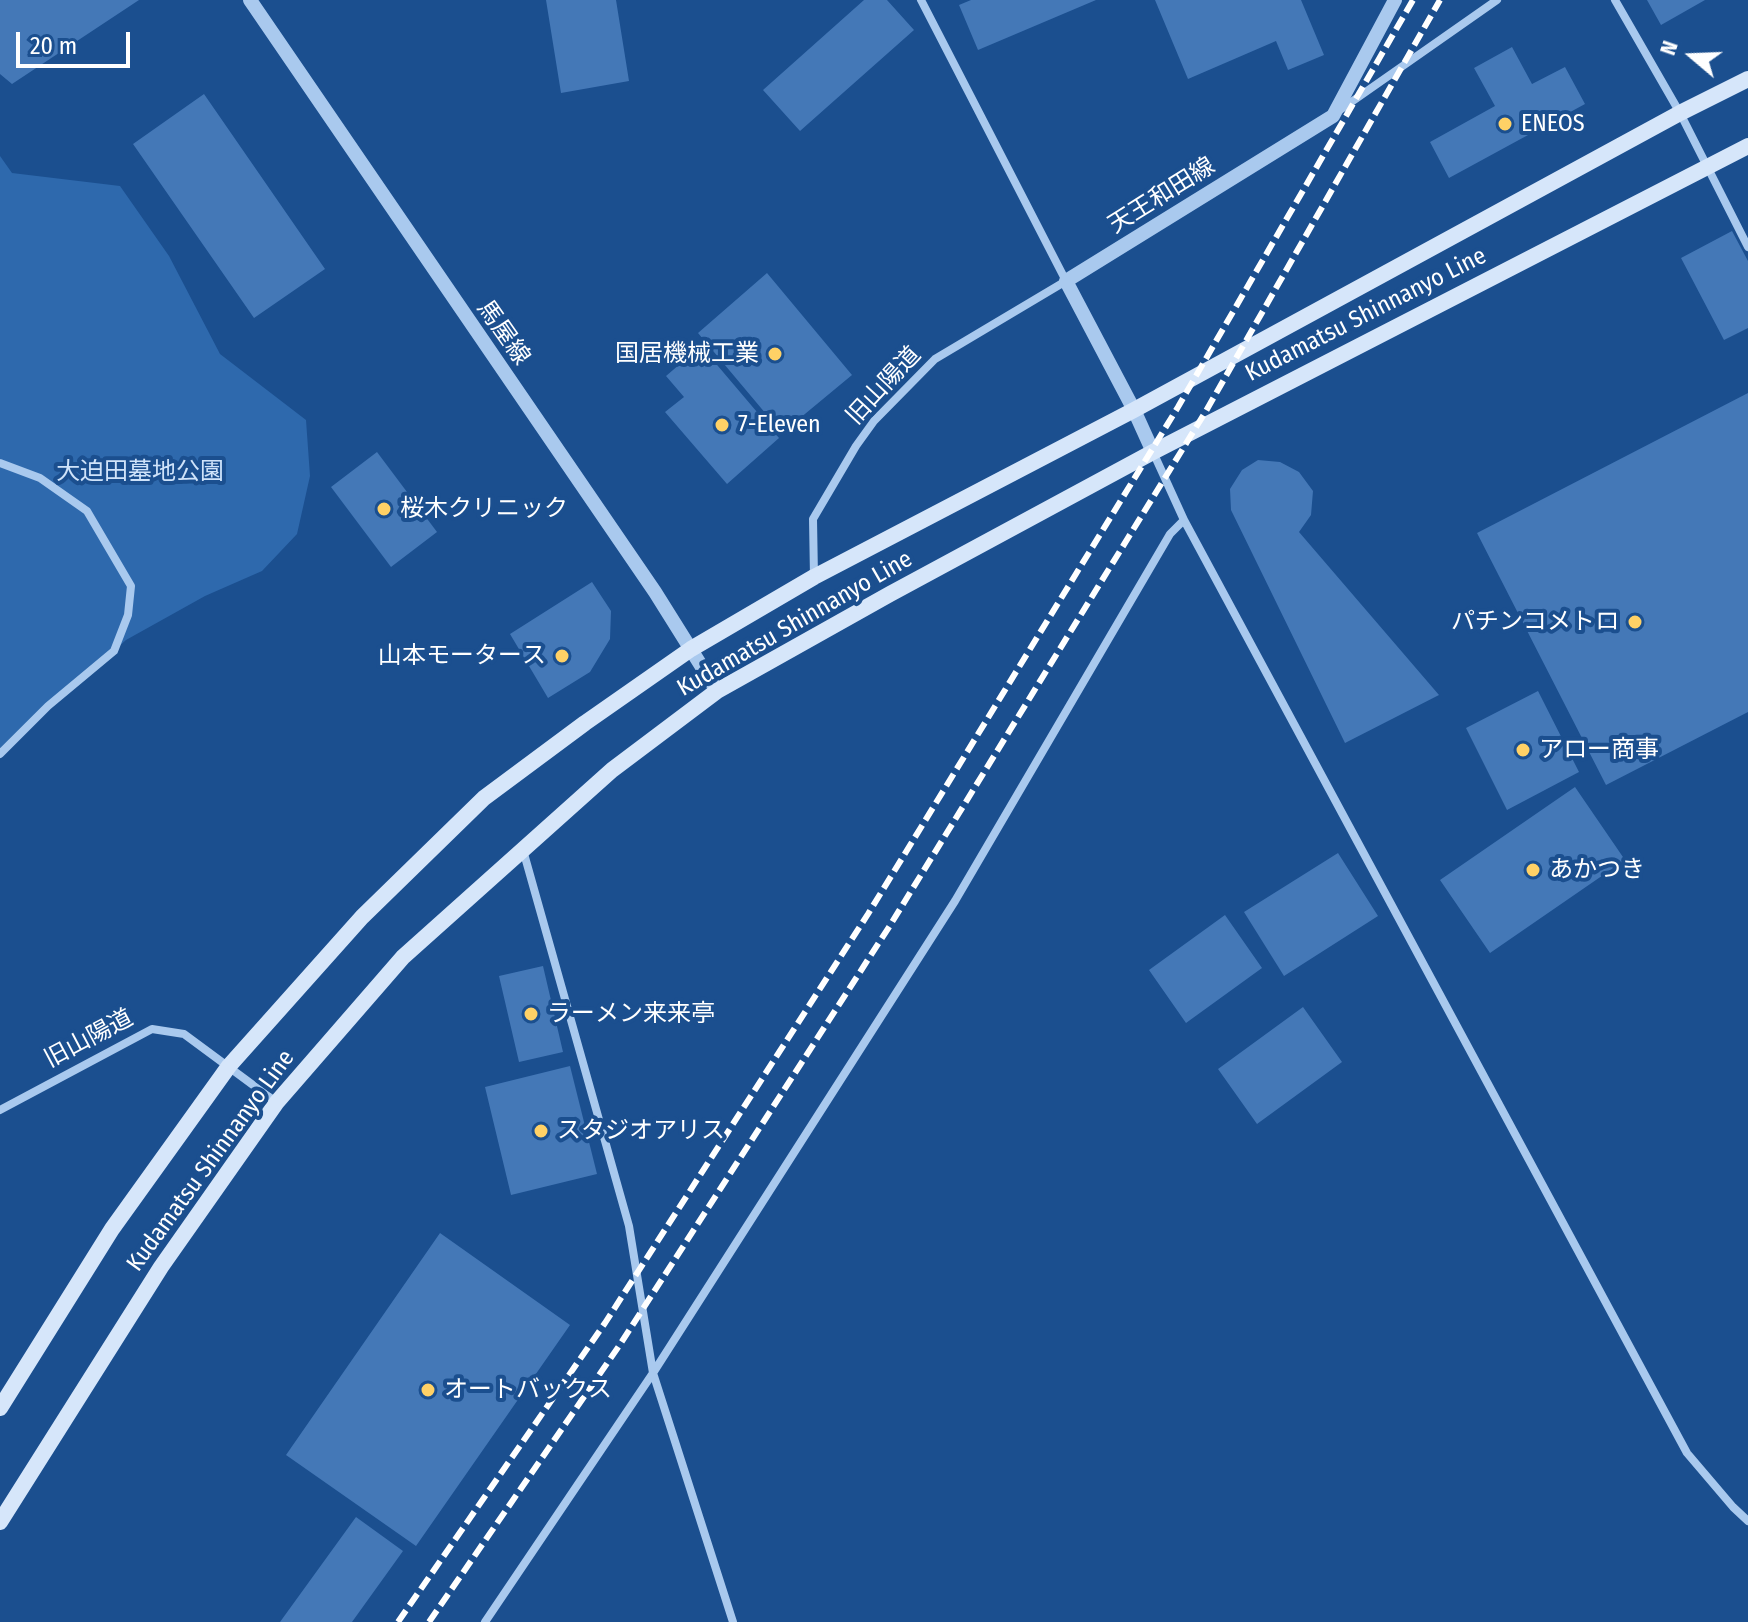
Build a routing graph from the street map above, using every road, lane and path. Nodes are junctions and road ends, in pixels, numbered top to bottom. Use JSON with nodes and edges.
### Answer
{"nodes":[{"id":1,"x":250,"y":0,"type":"edge"},
{"id":2,"x":921,"y":0,"type":"edge"},
{"id":3,"x":1395,"y":0,"type":"edge"},
{"id":4,"x":1497,"y":0,"type":"edge"},
{"id":5,"x":1615,"y":0,"type":"edge"},
{"id":6,"x":1748,"y":79,"type":"edge"},
{"id":7,"x":1680,"y":113,"type":"junction"},
{"id":8,"x":1333,"y":116,"type":"junction"},
{"id":9,"x":1748,"y":146,"type":"edge"},
{"id":10,"x":1706,"y":168,"type":"junction"},
{"id":11,"x":1748,"y":247,"type":"edge"},
{"id":12,"x":1066,"y":281,"type":"junction"},
{"id":13,"x":1134,"y":410,"type":"junction"},
{"id":14,"x":1153,"y":452,"type":"junction"},
{"id":15,"x":0,"y":463,"type":"edge"},
{"id":16,"x":1184,"y":520,"type":"junction"},
{"id":17,"x":814,"y":577,"type":"junction"},
{"id":18,"x":691,"y":649,"type":"junction"},
{"id":19,"x":717,"y":691,"type":"junction"},
{"id":20,"x":0,"y":754,"type":"edge"},
{"id":21,"x":522,"y":849,"type":"junction"},
{"id":22,"x":229,"y":1066,"type":"junction"},
{"id":23,"x":277,"y":1102,"type":"junction"},
{"id":24,"x":0,"y":1110,"type":"edge"},
{"id":25,"x":653,"y":1373,"type":"junction"},
{"id":26,"x":0,"y":1408,"type":"edge"},
{"id":27,"x":1748,"y":1521,"type":"edge"},
{"id":28,"x":0,"y":1522,"type":"edge"},
{"id":29,"x":485,"y":1622,"type":"edge"},
{"id":30,"x":733,"y":1622,"type":"edge"}],
"edges":[{"from":1,"to":18,"type":"street","name":"馬屋線"},
{"from":2,"to":12,"type":"street"},
{"from":3,"to":8,"type":"street"},
{"from":4,"to":8,"type":"street"},
{"from":5,"to":7,"type":"street"},
{"from":6,"to":7,"type":"main road","name":"Kudamatsu Shinnanyo Line"},
{"from":7,"to":10,"type":"street"},
{"from":7,"to":13,"type":"main road","name":"Kudamatsu Shinnanyo Line"},
{"from":8,"to":12,"type":"street","name":"天王和田線"},
{"from":9,"to":10,"type":"main road","name":"Kudamatsu Shinnanyo Line"},
{"from":10,"to":11,"type":"street"},
{"from":10,"to":14,"type":"main road","name":"Kudamatsu Shinnanyo Line"},
{"from":12,"to":13,"type":"street"},
{"from":12,"to":17,"type":"street","name":"旧山陽道"},
{"from":13,"to":14,"type":"street"},
{"from":13,"to":17,"type":"main road","name":"Kudamatsu Shinnanyo Line"},
{"from":14,"to":16,"type":"street"},
{"from":14,"to":19,"type":"main road","name":"Kudamatsu Shinnanyo Line"},
{"from":15,"to":20,"type":"street"},
{"from":16,"to":25,"type":"street"},
{"from":16,"to":27,"type":"street"},
{"from":17,"to":18,"type":"main road","name":"Kudamatsu Shinnanyo Line"},
{"from":18,"to":19,"type":"street","name":"馬屋線"},
{"from":18,"to":22,"type":"main road","name":"Kudamatsu Shinnanyo Line"},
{"from":19,"to":21,"type":"main road","name":"Kudamatsu Shinnanyo Line"},
{"from":21,"to":23,"type":"main road","name":"Kudamatsu Shinnanyo Line"},
{"from":21,"to":25,"type":"street"},
{"from":22,"to":23,"type":"street","name":"旧山陽道"},
{"from":22,"to":24,"type":"street","name":"旧山陽道"},
{"from":22,"to":26,"type":"main road","name":"Kudamatsu Shinnanyo Line"},
{"from":23,"to":28,"type":"main road","name":"Kudamatsu Shinnanyo Line"},
{"from":25,"to":29,"type":"street"},
{"from":25,"to":30,"type":"street"}]}
